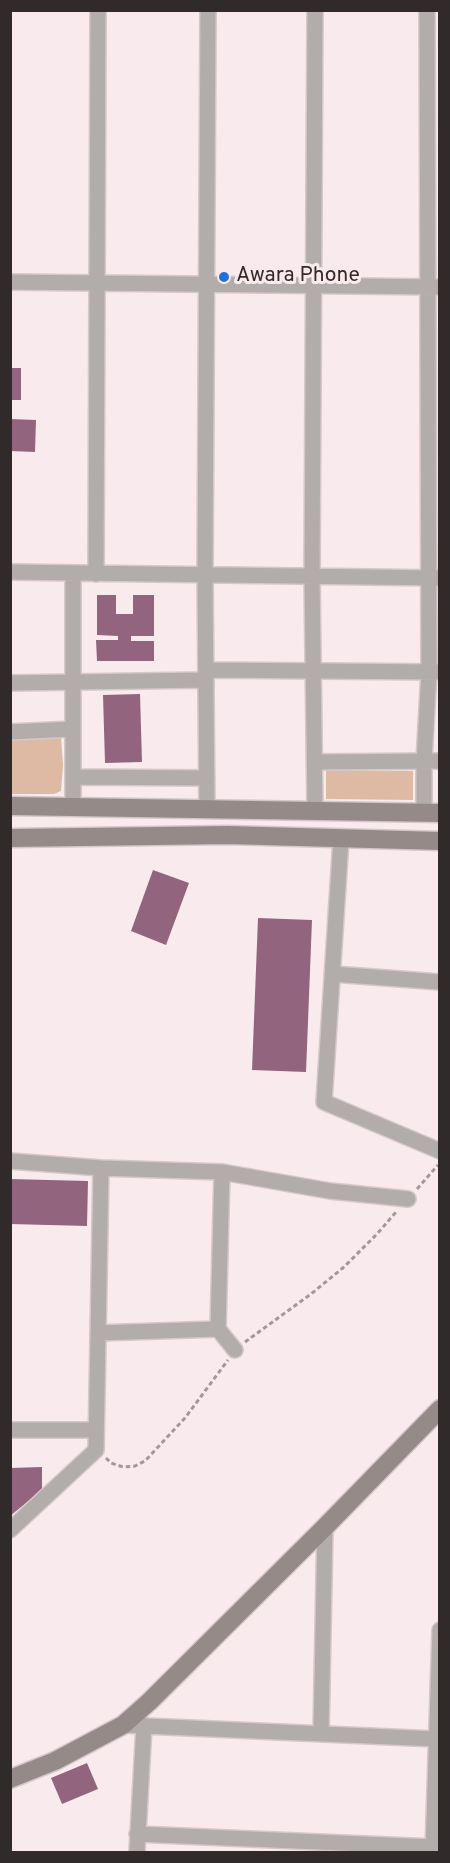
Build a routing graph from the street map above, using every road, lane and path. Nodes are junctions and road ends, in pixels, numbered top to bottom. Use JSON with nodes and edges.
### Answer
{"nodes":[{"id":1,"x":98,"y":10,"type":"edge"},
{"id":2,"x":208,"y":10,"type":"edge"},
{"id":3,"x":315,"y":10,"type":"edge"},
{"id":4,"x":427,"y":10,"type":"edge"},
{"id":5,"x":10,"y":282,"type":"edge"},
{"id":6,"x":97,"y":284,"type":"junction"},
{"id":7,"x":207,"y":285,"type":"junction"},
{"id":8,"x":314,"y":286,"type":"junction"},
{"id":9,"x":434,"y":287,"type":"edge"},
{"id":10,"x":10,"y":572,"type":"edge"},
{"id":11,"x":73,"y":573,"type":"junction"},
{"id":12,"x":96,"y":574,"type":"junction"},
{"id":13,"x":205,"y":575,"type":"junction"},
{"id":14,"x":312,"y":577,"type":"junction"},
{"id":15,"x":434,"y":578,"type":"edge"},
{"id":16,"x":314,"y":671,"type":"junction"},
{"id":17,"x":434,"y":672,"type":"edge"},
{"id":18,"x":206,"y":675,"type":"junction"},
{"id":19,"x":73,"y":682,"type":"junction"},
{"id":20,"x":10,"y":683,"type":"edge"},
{"id":21,"x":73,"y":729,"type":"junction"},
{"id":22,"x":10,"y":732,"type":"edge"},
{"id":23,"x":432,"y":761,"type":"edge"},
{"id":24,"x":315,"y":762,"type":"junction"},
{"id":25,"x":73,"y":777,"type":"junction"},
{"id":26,"x":207,"y":778,"type":"junction"},
{"id":27,"x":10,"y":806,"type":"edge"},
{"id":28,"x":73,"y":807,"type":"junction"},
{"id":29,"x":207,"y":810,"type":"junction"},
{"id":30,"x":315,"y":811,"type":"junction"},
{"id":31,"x":432,"y":813,"type":"edge"},
{"id":32,"x":10,"y":838,"type":"edge"},
{"id":33,"x":341,"y":839,"type":"junction"},
{"id":34,"x":440,"y":841,"type":"edge"},
{"id":35,"x":333,"y":974,"type":"junction"},
{"id":36,"x":440,"y":982,"type":"edge"},
{"id":37,"x":440,"y":1152,"type":"edge"},
{"id":38,"x":10,"y":1161,"type":"edge"},
{"id":39,"x":440,"y":1164,"type":"edge"},
{"id":40,"x":101,"y":1168,"type":"junction"},
{"id":41,"x":222,"y":1172,"type":"junction"},
{"id":42,"x":408,"y":1199,"type":"junction"},
{"id":43,"x":218,"y":1329,"type":"junction"},
{"id":44,"x":98,"y":1333,"type":"junction"},
{"id":45,"x":235,"y":1350,"type":"junction"},
{"id":46,"x":440,"y":1409,"type":"edge"},
{"id":47,"x":10,"y":1430,"type":"edge"},
{"id":48,"x":96,"y":1431,"type":"junction"},
{"id":49,"x":96,"y":1450,"type":"junction"},
{"id":50,"x":325,"y":1527,"type":"junction"},
{"id":51,"x":10,"y":1530,"type":"edge"},
{"id":52,"x":440,"y":1630,"type":"edge"},
{"id":53,"x":123,"y":1725,"type":"junction"},
{"id":54,"x":144,"y":1725,"type":"junction"},
{"id":55,"x":321,"y":1733,"type":"junction"},
{"id":56,"x":436,"y":1739,"type":"junction"},
{"id":57,"x":10,"y":1779,"type":"edge"},
{"id":58,"x":137,"y":1834,"type":"junction"},
{"id":59,"x":433,"y":1850,"type":"edge"},
{"id":60,"x":137,"y":1852,"type":"edge"}],
"edges":[{"from":1,"to":6,"type":"street"},
{"from":2,"to":7,"type":"street"},
{"from":3,"to":8,"type":"street"},
{"from":4,"to":9,"type":"street"},
{"from":5,"to":6,"type":"street"},
{"from":6,"to":7,"type":"street"},
{"from":6,"to":12,"type":"street"},
{"from":7,"to":8,"type":"street"},
{"from":7,"to":13,"type":"street"},
{"from":8,"to":9,"type":"street"},
{"from":8,"to":14,"type":"street"},
{"from":9,"to":15,"type":"street"},
{"from":10,"to":11,"type":"street"},
{"from":11,"to":12,"type":"street"},
{"from":11,"to":19,"type":"street"},
{"from":12,"to":13,"type":"street"},
{"from":13,"to":14,"type":"street"},
{"from":13,"to":18,"type":"street"},
{"from":14,"to":15,"type":"street"},
{"from":14,"to":16,"type":"street"},
{"from":15,"to":17,"type":"street"},
{"from":16,"to":17,"type":"street"},
{"from":16,"to":18,"type":"street"},
{"from":16,"to":24,"type":"street"},
{"from":17,"to":23,"type":"street"},
{"from":18,"to":19,"type":"street"},
{"from":18,"to":26,"type":"street"},
{"from":19,"to":20,"type":"street"},
{"from":19,"to":21,"type":"street"},
{"from":21,"to":22,"type":"street"},
{"from":21,"to":25,"type":"street"},
{"from":23,"to":24,"type":"street"},
{"from":23,"to":31,"type":"street"},
{"from":24,"to":30,"type":"street"},
{"from":25,"to":26,"type":"street"},
{"from":25,"to":28,"type":"street"},
{"from":26,"to":29,"type":"street"},
{"from":27,"to":28,"type":"main road"},
{"from":28,"to":29,"type":"main road"},
{"from":29,"to":30,"type":"main road"},
{"from":30,"to":31,"type":"main road"},
{"from":32,"to":33,"type":"main road"},
{"from":33,"to":34,"type":"main road"},
{"from":33,"to":35,"type":"street"},
{"from":35,"to":36,"type":"street"},
{"from":35,"to":37,"type":"street"},
{"from":38,"to":40,"type":"street"},
{"from":39,"to":42,"type":"path"},
{"from":40,"to":41,"type":"street"},
{"from":40,"to":44,"type":"street"},
{"from":41,"to":42,"type":"street"},
{"from":41,"to":43,"type":"street"},
{"from":42,"to":45,"type":"path"},
{"from":43,"to":44,"type":"street"},
{"from":43,"to":45,"type":"street"},
{"from":44,"to":48,"type":"street"},
{"from":45,"to":49,"type":"path"},
{"from":46,"to":50,"type":"main road"},
{"from":47,"to":48,"type":"street"},
{"from":48,"to":49,"type":"street"},
{"from":49,"to":51,"type":"street"},
{"from":50,"to":53,"type":"main road"},
{"from":50,"to":55,"type":"street"},
{"from":52,"to":56,"type":"street"},
{"from":53,"to":54,"type":"street"},
{"from":53,"to":57,"type":"main road"},
{"from":54,"to":55,"type":"street"},
{"from":54,"to":58,"type":"street"},
{"from":55,"to":56,"type":"street"},
{"from":56,"to":59,"type":"street"},
{"from":58,"to":59,"type":"street"},
{"from":58,"to":60,"type":"street"}]}
